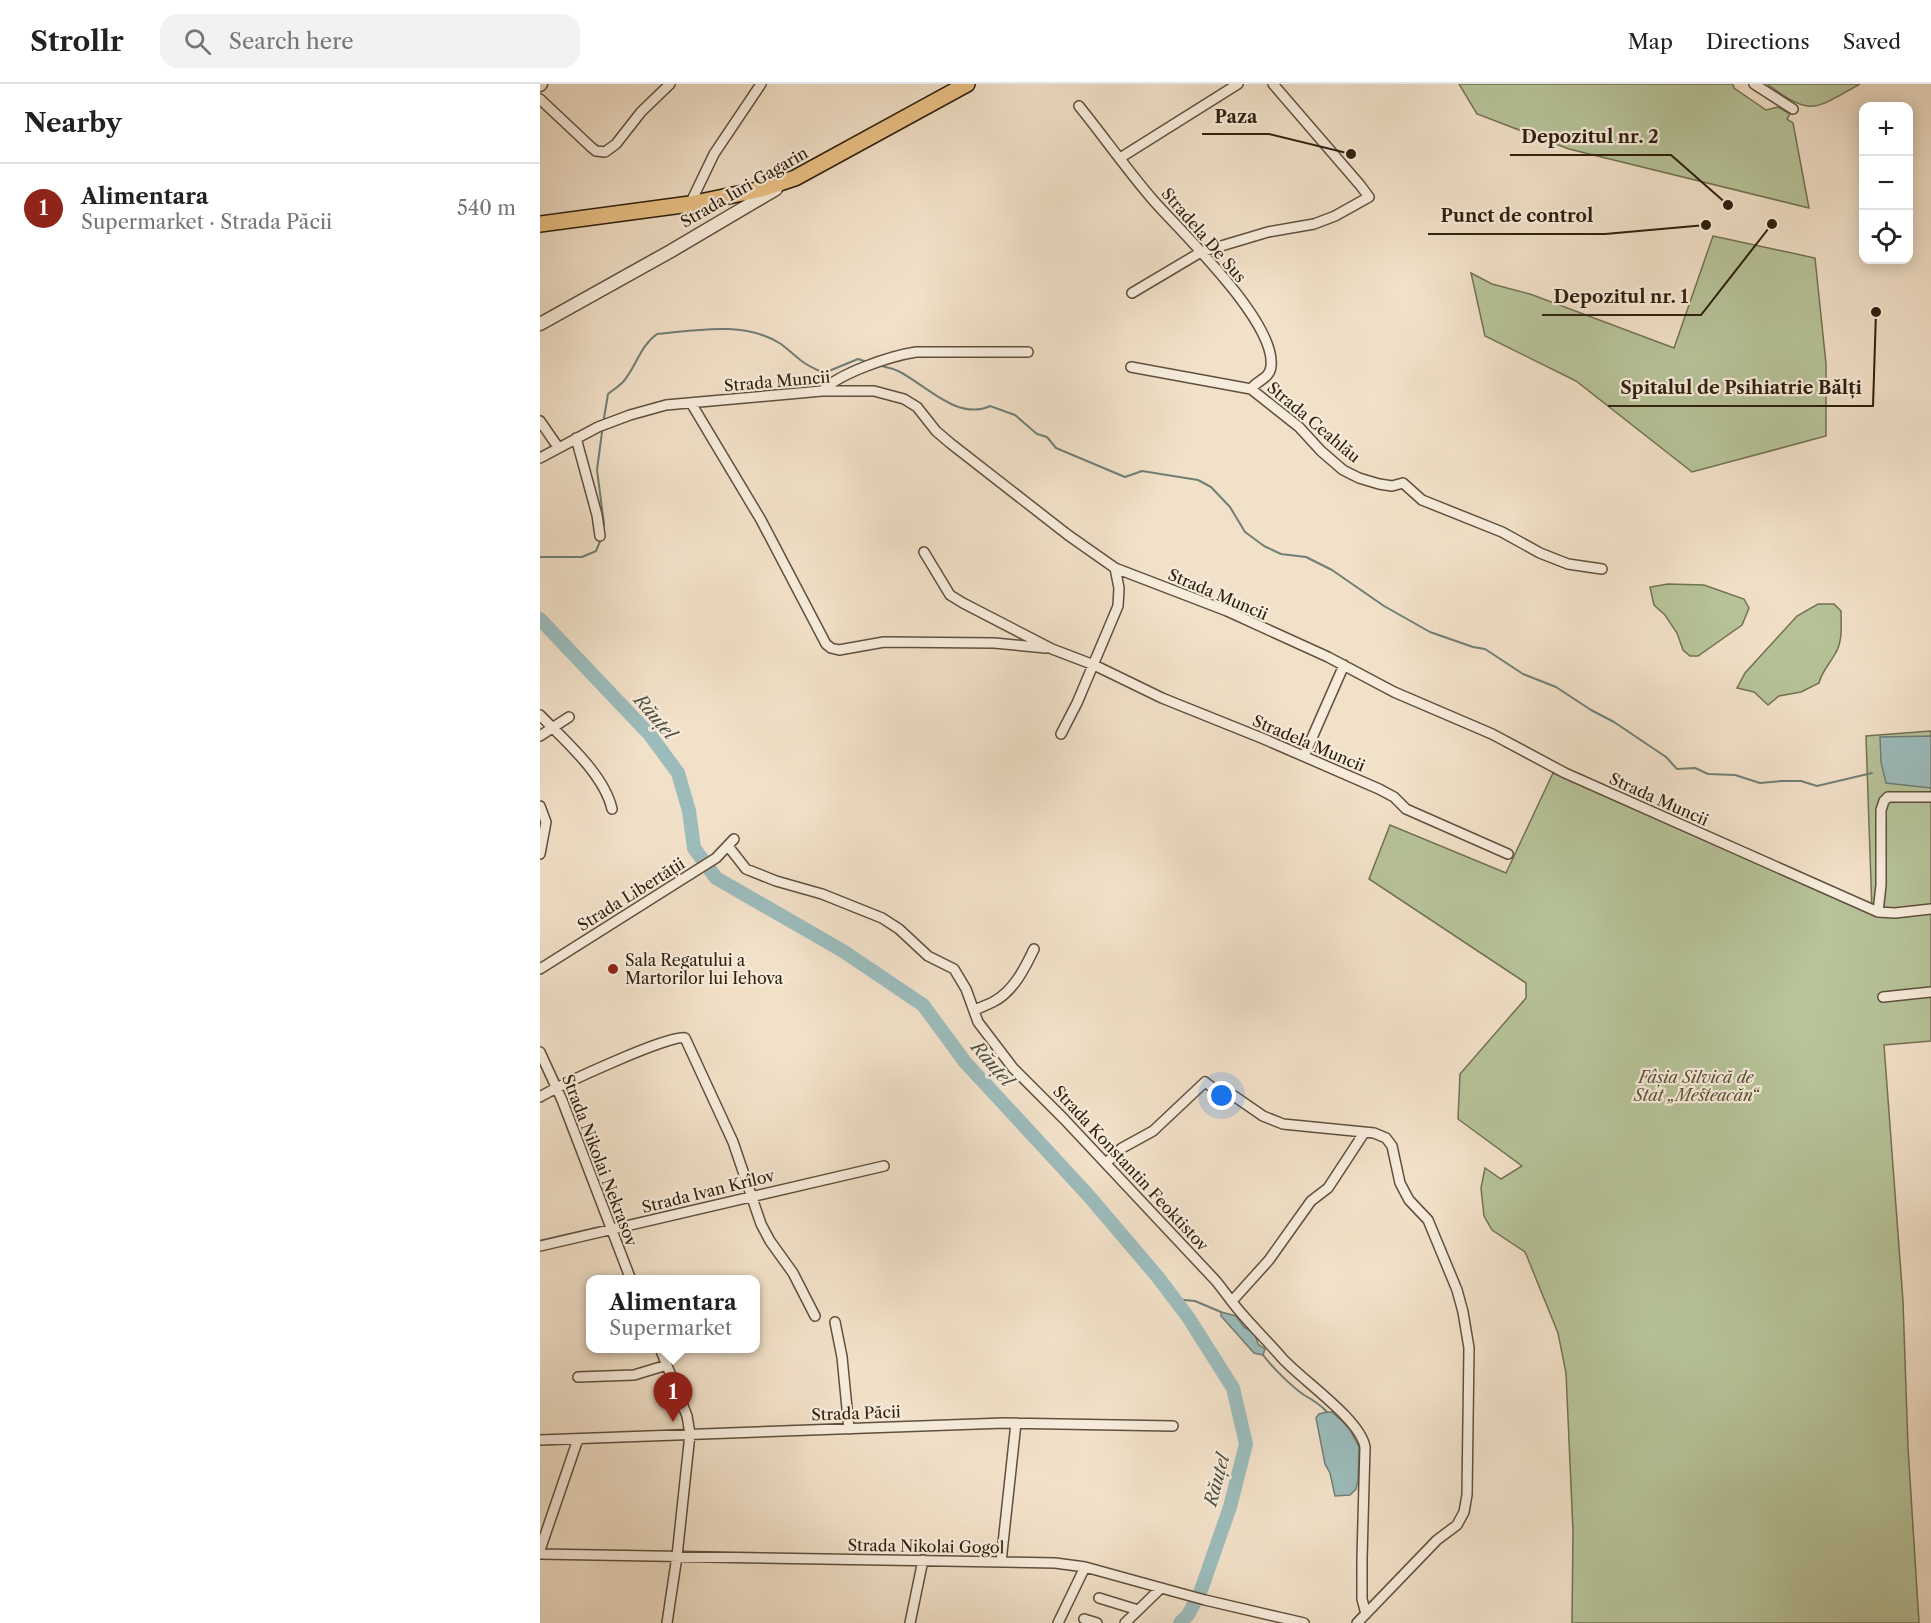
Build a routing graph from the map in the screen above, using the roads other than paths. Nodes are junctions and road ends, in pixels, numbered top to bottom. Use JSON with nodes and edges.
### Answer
{"nodes":[{"id":1,"x":670,"y":84,"type":"edge"},
{"id":2,"x":761,"y":84,"type":"edge"},
{"id":3,"x":967,"y":84,"type":"edge"},
{"id":4,"x":1238,"y":84,"type":"edge"},
{"id":5,"x":1273,"y":84,"type":"edge"},
{"id":6,"x":1754,"y":84,"type":"edge"},
{"id":7,"x":540,"y":99,"type":"edge"},
{"id":8,"x":1079,"y":106,"type":"dead end"},
{"id":9,"x":1793,"y":109,"type":"dead end"},
{"id":10,"x":1120,"y":158,"type":"junction"},
{"id":11,"x":795,"y":178,"type":"junction"},
{"id":12,"x":690,"y":204,"type":"junction"},
{"id":13,"x":540,"y":224,"type":"edge"},
{"id":14,"x":1201,"y":252,"type":"junction"},
{"id":15,"x":1132,"y":293,"type":"dead end"},
{"id":16,"x":540,"y":324,"type":"edge"},
{"id":17,"x":1028,"y":352,"type":"dead end"},
{"id":18,"x":1131,"y":367,"type":"dead end"},
{"id":19,"x":1251,"y":389,"type":"junction"},
{"id":20,"x":822,"y":391,"type":"junction"},
{"id":21,"x":692,"y":403,"type":"junction"},
{"id":22,"x":540,"y":421,"type":"edge"},
{"id":23,"x":576,"y":438,"type":"junction"},
{"id":24,"x":558,"y":447,"type":"junction"},
{"id":25,"x":540,"y":458,"type":"edge"},
{"id":26,"x":600,"y":536,"type":"dead end"},
{"id":27,"x":924,"y":552,"type":"dead end"},
{"id":28,"x":1115,"y":568,"type":"junction"},
{"id":29,"x":1602,"y":569,"type":"dead end"},
{"id":30,"x":1052,"y":649,"type":"junction"},
{"id":31,"x":1094,"y":665,"type":"junction"},
{"id":32,"x":1344,"y":665,"type":"junction"},
{"id":33,"x":540,"y":715,"type":"edge"},
{"id":34,"x":569,"y":717,"type":"dead end"},
{"id":35,"x":552,"y":727,"type":"junction"},
{"id":36,"x":1061,"y":734,"type":"dead end"},
{"id":37,"x":540,"y":736,"type":"edge"},
{"id":38,"x":1304,"y":756,"type":"junction"},
{"id":39,"x":1931,"y":797,"type":"edge"},
{"id":40,"x":540,"y":806,"type":"edge"},
{"id":41,"x":612,"y":808,"type":"dead end"},
{"id":42,"x":731,"y":843,"type":"joint"},
{"id":43,"x":540,"y":854,"type":"edge"},
{"id":44,"x":1508,"y":855,"type":"dead end"},
{"id":45,"x":1931,"y":909,"type":"edge"},
{"id":46,"x":1878,"y":912,"type":"junction"},
{"id":47,"x":1034,"y":949,"type":"dead end"},
{"id":48,"x":540,"y":969,"type":"edge"},
{"id":49,"x":1931,"y":992,"type":"edge"},
{"id":50,"x":1883,"y":997,"type":"dead end"},
{"id":51,"x":975,"y":1010,"type":"junction"},
{"id":52,"x":540,"y":1052,"type":"edge"},
{"id":53,"x":556,"y":1087,"type":"junction"},
{"id":54,"x":540,"y":1097,"type":"edge"},
{"id":55,"x":1364,"y":1133,"type":"junction"},
{"id":56,"x":1106,"y":1163,"type":"junction"},
{"id":57,"x":884,"y":1166,"type":"dead end"},
{"id":58,"x":753,"y":1196,"type":"junction"},
{"id":59,"x":611,"y":1230,"type":"junction"},
{"id":60,"x":540,"y":1246,"type":"edge"},
{"id":61,"x":629,"y":1275,"type":"edge"},
{"id":62,"x":1233,"y":1300,"type":"junction"},
{"id":63,"x":815,"y":1316,"type":"dead end"},
{"id":64,"x":836,"y":1322,"type":"dead end"},
{"id":65,"x":662,"y":1353,"type":"edge"},
{"id":66,"x":667,"y":1365,"type":"junction"},
{"id":67,"x":578,"y":1377,"type":"dead end"},
{"id":68,"x":1016,"y":1423,"type":"junction"},
{"id":69,"x":1173,"y":1426,"type":"dead end"},
{"id":70,"x":849,"y":1429,"type":"junction"},
{"id":71,"x":690,"y":1434,"type":"junction"},
{"id":72,"x":578,"y":1439,"type":"junction"},
{"id":73,"x":540,"y":1440,"type":"edge"},
{"id":74,"x":540,"y":1552,"type":"edge"},
{"id":75,"x":677,"y":1556,"type":"junction"},
{"id":76,"x":923,"y":1560,"type":"junction"},
{"id":77,"x":1001,"y":1562,"type":"junction"},
{"id":78,"x":1085,"y":1567,"type":"junction"},
{"id":79,"x":1161,"y":1588,"type":"junction"},
{"id":80,"x":1099,"y":1598,"type":"dead end"},
{"id":81,"x":1138,"y":1610,"type":"junction"},
{"id":82,"x":1366,"y":1614,"type":"junction"},
{"id":83,"x":1084,"y":1619,"type":"dead end"},
{"id":84,"x":667,"y":1623,"type":"edge"},
{"id":85,"x":910,"y":1623,"type":"edge"},
{"id":86,"x":1058,"y":1623,"type":"edge"},
{"id":87,"x":1097,"y":1623,"type":"edge"},
{"id":88,"x":1125,"y":1623,"type":"edge"},
{"id":89,"x":1304,"y":1623,"type":"edge"},
{"id":90,"x":1357,"y":1623,"type":"edge"}],
"edges":[{"from":1,"to":7,"type":"street"},
{"from":2,"to":12,"type":"street"},
{"from":3,"to":11,"type":"main road","name":"Strada Iuri Gagarin"},
{"from":4,"to":10,"type":"street"},
{"from":5,"to":14,"type":"street"},
{"from":6,"to":9,"type":"street"},
{"from":8,"to":10,"type":"street","name":"Stradela De Sus"},
{"from":10,"to":14,"type":"street","name":"Stradela De Sus"},
{"from":11,"to":12,"type":"main road"},
{"from":11,"to":16,"type":"street","name":"Strada Iuri Gagarin"},
{"from":12,"to":13,"type":"main road"},
{"from":14,"to":15,"type":"street"},
{"from":14,"to":19,"type":"street","name":"Stradela De Sus"},
{"from":17,"to":20,"type":"street"},
{"from":18,"to":19,"type":"street","name":"Strada Ceahlău"},
{"from":19,"to":29,"type":"street","name":"Strada Ceahlău"},
{"from":20,"to":21,"type":"street","name":"Strada Muncii"},
{"from":20,"to":28,"type":"street","name":"Strada Muncii"},
{"from":21,"to":23,"type":"street","name":"Strada Muncii"},
{"from":21,"to":30,"type":"street"},
{"from":22,"to":24,"type":"street"},
{"from":23,"to":24,"type":"street","name":"Strada Muncii"},
{"from":23,"to":26,"type":"street"},
{"from":24,"to":25,"type":"street","name":"Strada Muncii"},
{"from":27,"to":30,"type":"street","name":"Stradela Muncii"},
{"from":28,"to":31,"type":"street"},
{"from":28,"to":32,"type":"street","name":"Strada Muncii"},
{"from":30,"to":31,"type":"street","name":"Stradela Muncii"},
{"from":31,"to":36,"type":"street"},
{"from":31,"to":38,"type":"street","name":"Stradela Muncii"},
{"from":32,"to":38,"type":"street"},
{"from":32,"to":46,"type":"street","name":"Strada Muncii"},
{"from":33,"to":35,"type":"street"},
{"from":34,"to":35,"type":"street"},
{"from":35,"to":37,"type":"street"},
{"from":35,"to":41,"type":"street"},
{"from":38,"to":44,"type":"street","name":"Stradela Muncii"},
{"from":39,"to":46,"type":"street"},
{"from":40,"to":43,"type":"street"},
{"from":42,"to":48,"type":"street","name":"Strada Libertății"},
{"from":42,"to":51,"type":"street","name":"Strada Konstantin Feoktistov"},
{"from":45,"to":46,"type":"street"},
{"from":47,"to":51,"type":"street"},
{"from":49,"to":50,"type":"street"},
{"from":51,"to":56,"type":"street","name":"Strada Konstantin Feoktistov"},
{"from":52,"to":53,"type":"street","name":"Strada Nikolai Nekrasov"},
{"from":53,"to":54,"type":"street"},
{"from":53,"to":58,"type":"street"},
{"from":53,"to":59,"type":"street","name":"Strada Nikolai Nekrasov"},
{"from":55,"to":56,"type":"street"},
{"from":55,"to":62,"type":"street"},
{"from":55,"to":82,"type":"street"},
{"from":56,"to":62,"type":"street","name":"Strada Konstantin Feoktistov"},
{"from":57,"to":58,"type":"street","name":"Strada Ivan Krîlov"},
{"from":58,"to":59,"type":"street","name":"Strada Ivan Krîlov"},
{"from":58,"to":63,"type":"street"},
{"from":59,"to":60,"type":"street","name":"Strada Ivan Krîlov"},
{"from":59,"to":61,"type":"street","name":"Strada Nikolai Nekrasov"},
{"from":62,"to":82,"type":"street","name":"Strada Konstantin Feoktistov"},
{"from":64,"to":70,"type":"street"},
{"from":65,"to":66,"type":"street"},
{"from":66,"to":67,"type":"street"},
{"from":66,"to":71,"type":"street"},
{"from":68,"to":69,"type":"street","name":"Strada Păcii"},
{"from":68,"to":70,"type":"street","name":"Strada Păcii"},
{"from":68,"to":77,"type":"street"},
{"from":70,"to":71,"type":"street","name":"Strada Păcii"},
{"from":71,"to":72,"type":"street","name":"Strada Păcii"},
{"from":71,"to":75,"type":"street"},
{"from":72,"to":73,"type":"street","name":"Strada Păcii"},
{"from":72,"to":74,"type":"street"},
{"from":74,"to":75,"type":"street","name":"Strada Nikolai Gogol"},
{"from":75,"to":76,"type":"street","name":"Strada Nikolai Gogol"},
{"from":75,"to":84,"type":"street"},
{"from":76,"to":77,"type":"street","name":"Strada Nikolai Gogol"},
{"from":76,"to":85,"type":"street"},
{"from":77,"to":78,"type":"street","name":"Strada Nikolai Gogol"},
{"from":78,"to":79,"type":"street","name":"Strada Nikolai Gogol"},
{"from":78,"to":86,"type":"street"},
{"from":79,"to":81,"type":"street"},
{"from":79,"to":89,"type":"street","name":"Strada Nikolai Gogol"},
{"from":80,"to":81,"type":"street"},
{"from":81,"to":88,"type":"street"},
{"from":82,"to":90,"type":"street"},
{"from":83,"to":87,"type":"street"}]}
